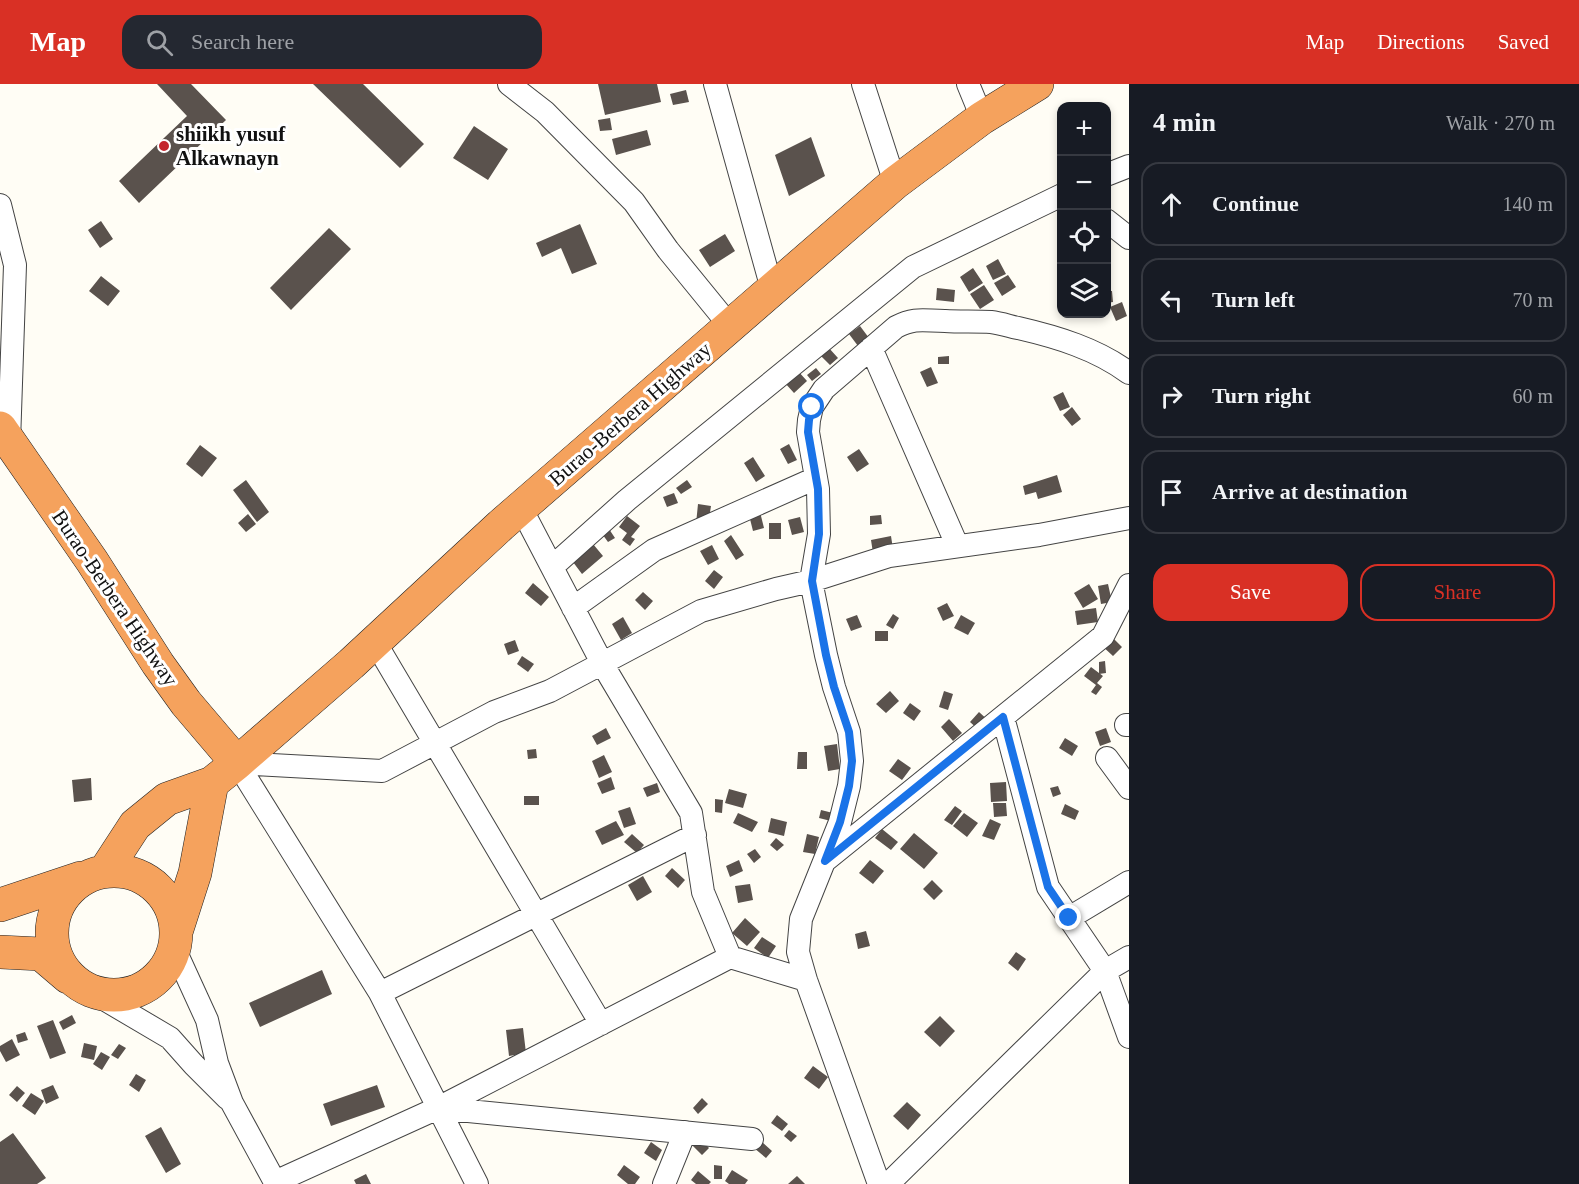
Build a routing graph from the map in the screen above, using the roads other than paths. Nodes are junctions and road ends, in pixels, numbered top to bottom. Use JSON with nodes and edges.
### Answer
{"nodes":[{"id":1,"x":509,"y":84,"type":"edge"},
{"id":2,"x":715,"y":84,"type":"edge"},
{"id":3,"x":862,"y":84,"type":"edge"},
{"id":4,"x":968,"y":84,"type":"edge"},
{"id":5,"x":1037,"y":84,"type":"edge"},
{"id":6,"x":982,"y":118,"type":"junction"},
{"id":7,"x":1129,"y":166,"type":"edge"},
{"id":8,"x":1111,"y":173,"type":"edge"},
{"id":9,"x":895,"y":183,"type":"junction"},
{"id":10,"x":1057,"y":197,"type":"edge"},
{"id":11,"x":0,"y":205,"type":"edge"},
{"id":12,"x":1111,"y":223,"type":"edge"},
{"id":13,"x":1129,"y":238,"type":"edge"},
{"id":14,"x":772,"y":289,"type":"junction"},
{"id":15,"x":730,"y":326,"type":"junction"},
{"id":16,"x":871,"y":348,"type":"junction"},
{"id":17,"x":1129,"y":373,"type":"edge"},
{"id":18,"x":4,"y":435,"type":"edge"},
{"id":19,"x":816,"y":477,"type":"junction"},
{"id":20,"x":521,"y":508,"type":"junction"},
{"id":21,"x":1129,"y":518,"type":"edge"},
{"id":22,"x":957,"y":545,"type":"junction"},
{"id":23,"x":552,"y":567,"type":"junction"},
{"id":24,"x":812,"y":581,"type":"junction"},
{"id":25,"x":1129,"y":585,"type":"edge"},
{"id":26,"x":573,"y":608,"type":"junction"},
{"id":27,"x":375,"y":642,"type":"junction"},
{"id":28,"x":603,"y":665,"type":"junction"},
{"id":29,"x":1003,"y":717,"type":"junction"},
{"id":30,"x":435,"y":743,"type":"junction"},
{"id":31,"x":1107,"y":758,"type":"dead end"},
{"id":32,"x":237,"y":763,"type":"junction"},
{"id":33,"x":212,"y":783,"type":"junction"},
{"id":34,"x":1129,"y":788,"type":"edge"},
{"id":35,"x":694,"y":835,"type":"junction"},
{"id":36,"x":825,"y":861,"type":"junction"},
{"id":37,"x":95,"y":874,"type":"junction"},
{"id":38,"x":1129,"y":882,"type":"edge"},
{"id":39,"x":0,"y":905,"type":"edge"},
{"id":40,"x":536,"y":915,"type":"junction"},
{"id":41,"x":1069,"y":918,"type":"junction"},
{"id":42,"x":176,"y":940,"type":"junction"},
{"id":43,"x":0,"y":952,"type":"edge"},
{"id":44,"x":730,"y":957,"type":"junction"},
{"id":45,"x":1129,"y":957,"type":"edge"},
{"id":46,"x":1105,"y":971,"type":"junction"},
{"id":47,"x":806,"y":980,"type":"junction"},
{"id":48,"x":83,"y":987,"type":"junction"},
{"id":49,"x":380,"y":993,"type":"junction"},
{"id":50,"x":601,"y":1024,"type":"junction"},
{"id":51,"x":1129,"y":1037,"type":"edge"},
{"id":52,"x":232,"y":1103,"type":"junction"},
{"id":53,"x":438,"y":1108,"type":"junction"},
{"id":54,"x":685,"y":1132,"type":"junction"},
{"id":55,"x":752,"y":1138,"type":"dead end"},
{"id":56,"x":276,"y":1183,"type":"edge"},
{"id":57,"x":477,"y":1184,"type":"edge"},
{"id":58,"x":664,"y":1184,"type":"edge"},
{"id":59,"x":879,"y":1184,"type":"edge"},
{"id":60,"x":888,"y":1184,"type":"edge"}],
"edges":[{"from":1,"to":15,"type":"street"},
{"from":2,"to":14,"type":"street"},
{"from":3,"to":9,"type":"street"},
{"from":4,"to":6,"type":"street"},
{"from":5,"to":6,"type":"highway","name":"Burao-Berbera Highway"},
{"from":6,"to":9,"type":"highway","name":"Burao-Berbera Highway"},
{"from":7,"to":8,"type":"street"},
{"from":9,"to":14,"type":"highway","name":"Burao-Berbera Highway"},
{"from":10,"to":23,"type":"street"},
{"from":11,"to":18,"type":"street"},
{"from":12,"to":13,"type":"street"},
{"from":14,"to":15,"type":"highway","name":"Burao-Berbera Highway"},
{"from":15,"to":20,"type":"highway","name":"Burao-Berbera Highway"},
{"from":16,"to":17,"type":"street"},
{"from":16,"to":19,"type":"street"},
{"from":16,"to":22,"type":"street"},
{"from":18,"to":32,"type":"highway","name":"Burao-Berbera Highway"},
{"from":19,"to":24,"type":"street"},
{"from":19,"to":26,"type":"street"},
{"from":20,"to":23,"type":"street"},
{"from":20,"to":27,"type":"highway","name":"Burao-Berbera Highway"},
{"from":21,"to":22,"type":"street"},
{"from":22,"to":24,"type":"street"},
{"from":23,"to":26,"type":"street"},
{"from":24,"to":28,"type":"street"},
{"from":24,"to":36,"type":"street"},
{"from":25,"to":29,"type":"street"},
{"from":26,"to":28,"type":"street"},
{"from":27,"to":30,"type":"street"},
{"from":27,"to":32,"type":"highway","name":"Burao-Berbera Highway"},
{"from":28,"to":30,"type":"street"},
{"from":28,"to":35,"type":"street"},
{"from":29,"to":36,"type":"street"},
{"from":29,"to":41,"type":"street"},
{"from":30,"to":32,"type":"street"},
{"from":30,"to":40,"type":"street"},
{"from":31,"to":34,"type":"street"},
{"from":32,"to":33,"type":"highway","name":"Burao-Berbera Highway"},
{"from":32,"to":49,"type":"street"},
{"from":33,"to":37,"type":"highway","name":"Burao-Berbera Highway"},
{"from":33,"to":42,"type":"highway"},
{"from":35,"to":40,"type":"street"},
{"from":35,"to":44,"type":"street"},
{"from":36,"to":47,"type":"street"},
{"from":37,"to":39,"type":"highway"},
{"from":37,"to":42,"type":"highway"},
{"from":37,"to":48,"type":"highway"},
{"from":38,"to":41,"type":"street"},
{"from":40,"to":49,"type":"street"},
{"from":40,"to":50,"type":"street"},
{"from":41,"to":46,"type":"street"},
{"from":42,"to":48,"type":"highway"},
{"from":42,"to":52,"type":"street"},
{"from":43,"to":48,"type":"highway"},
{"from":44,"to":47,"type":"street"},
{"from":44,"to":50,"type":"street"},
{"from":45,"to":46,"type":"street"},
{"from":46,"to":51,"type":"street"},
{"from":46,"to":60,"type":"street"},
{"from":47,"to":59,"type":"street"},
{"from":48,"to":52,"type":"street"},
{"from":49,"to":53,"type":"street"},
{"from":50,"to":53,"type":"street"},
{"from":52,"to":56,"type":"street"},
{"from":53,"to":54,"type":"street"},
{"from":53,"to":56,"type":"street"},
{"from":53,"to":57,"type":"street"},
{"from":54,"to":55,"type":"street"},
{"from":54,"to":58,"type":"street"}]}
